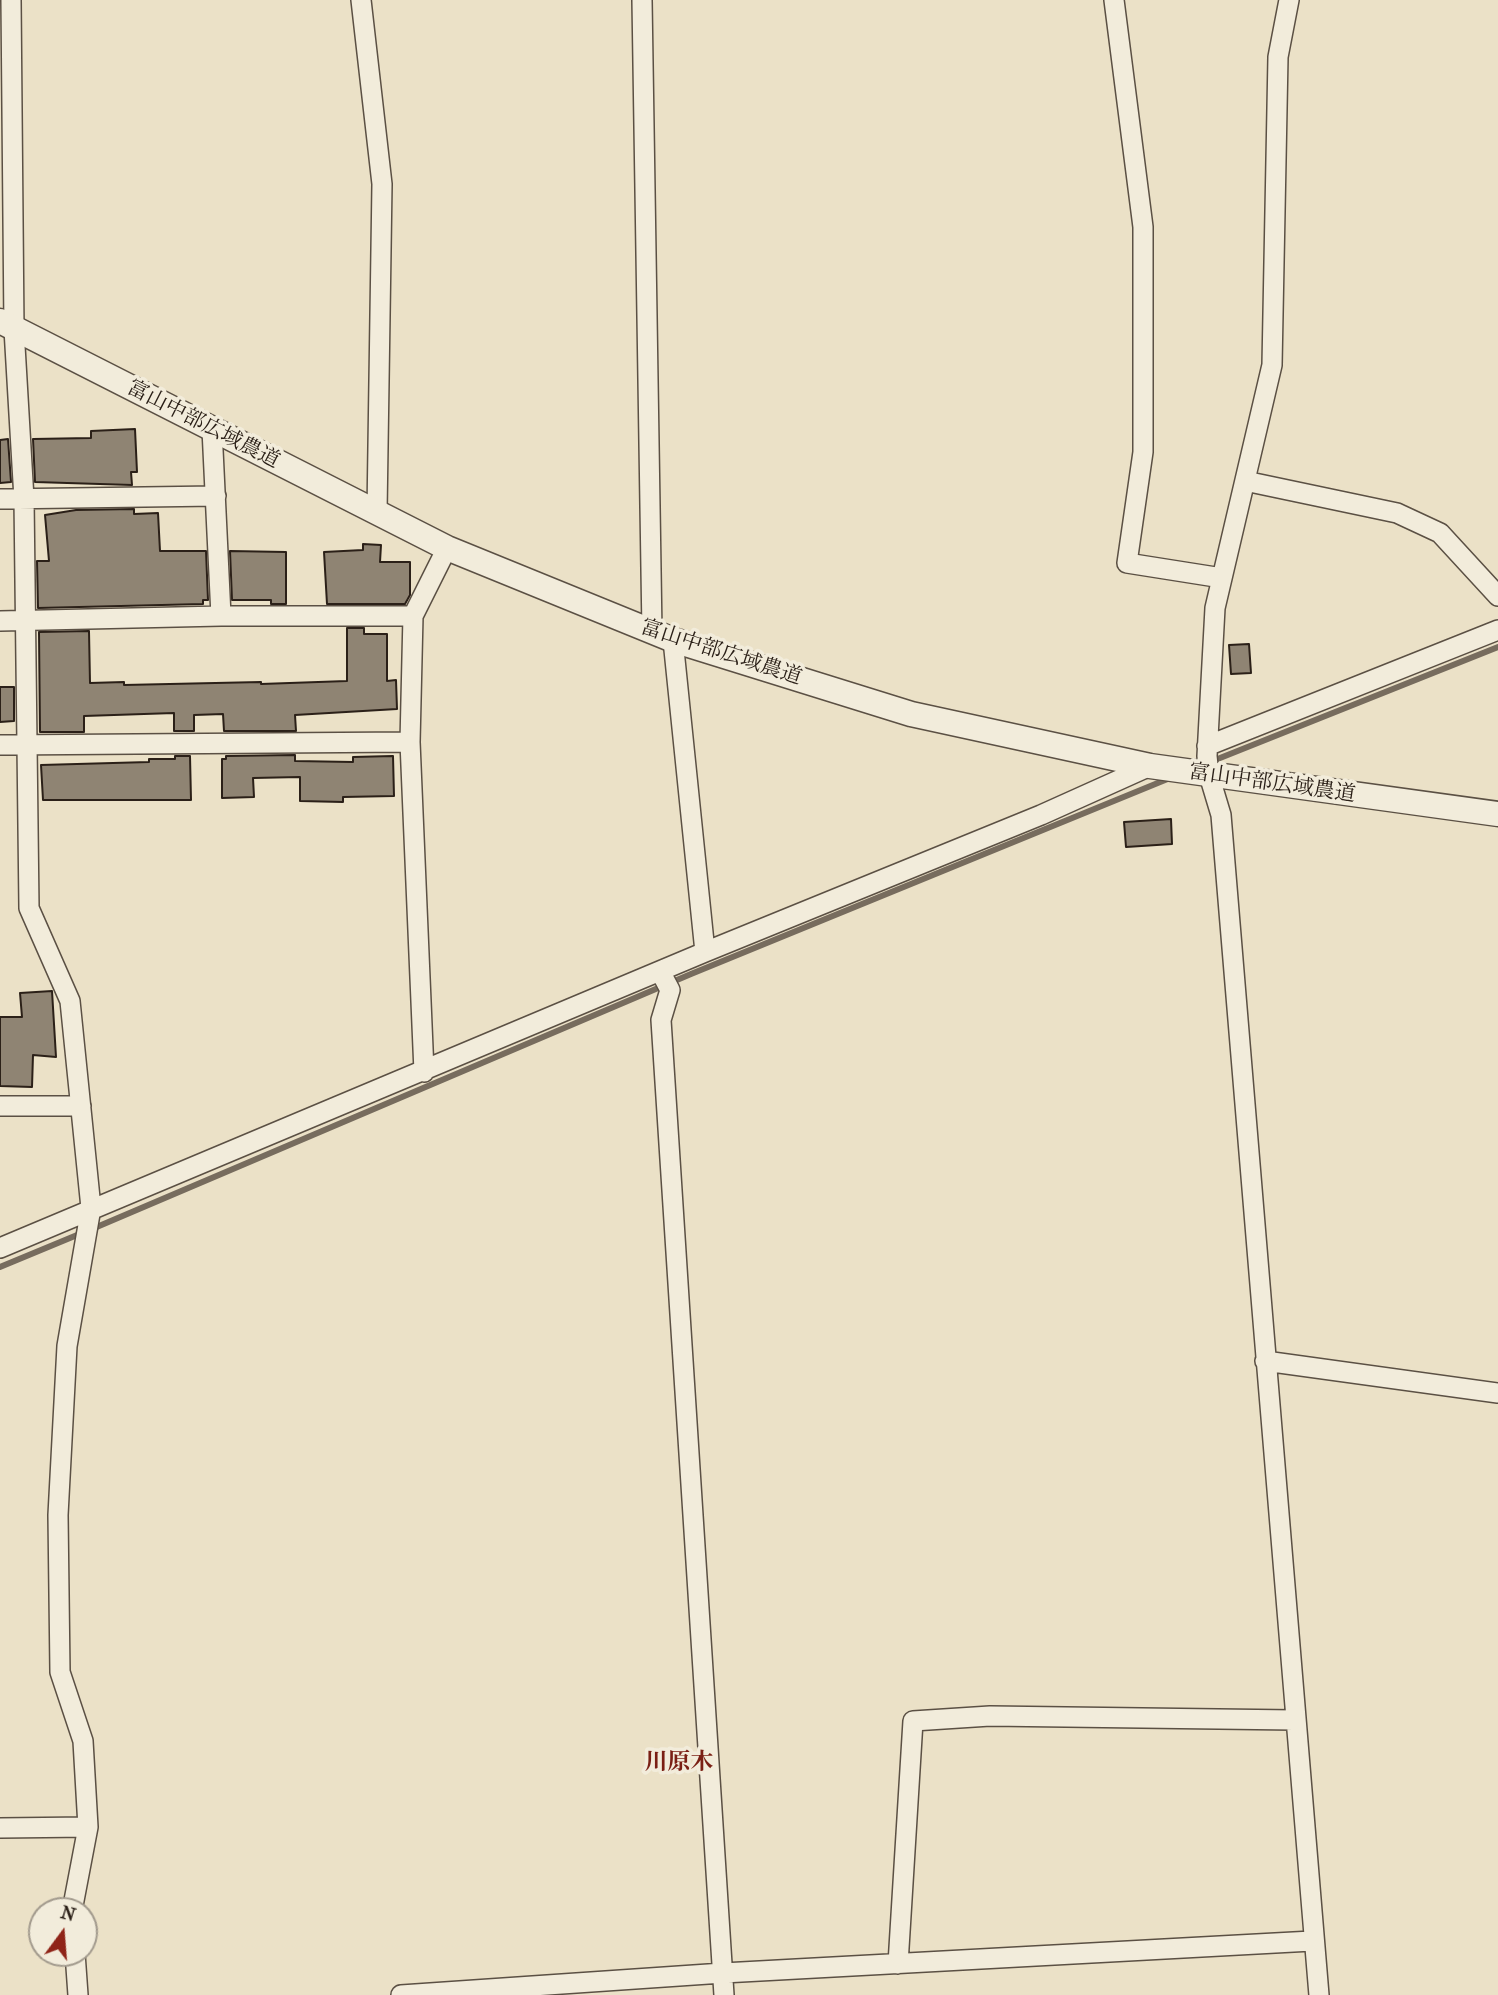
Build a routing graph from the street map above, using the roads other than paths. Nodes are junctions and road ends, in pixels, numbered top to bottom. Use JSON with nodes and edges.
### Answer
{"nodes":[{"id":1,"x":11,"y":0,"type":"edge"},
{"id":2,"x":361,"y":0,"type":"edge"},
{"id":3,"x":642,"y":0,"type":"edge"},
{"id":4,"x":1114,"y":0,"type":"edge"},
{"id":5,"x":1289,"y":0,"type":"edge"},
{"id":6,"x":7,"y":325,"type":"edge"},
{"id":7,"x":212,"y":429,"type":"junction"},
{"id":8,"x":1245,"y":481,"type":"junction"},
{"id":9,"x":216,"y":496,"type":"junction"},
{"id":10,"x":0,"y":499,"type":"edge"},
{"id":11,"x":24,"y":499,"type":"junction"},
{"id":12,"x":377,"y":512,"type":"junction"},
{"id":13,"x":447,"y":548,"type":"junction"},
{"id":14,"x":1222,"y":578,"type":"junction"},
{"id":15,"x":1498,"y":596,"type":"edge"},
{"id":16,"x":221,"y":615,"type":"junction"},
{"id":17,"x":413,"y":616,"type":"junction"},
{"id":18,"x":0,"y":621,"type":"edge"},
{"id":19,"x":27,"y":621,"type":"junction"},
{"id":20,"x":1498,"y":631,"type":"edge"},
{"id":21,"x":663,"y":636,"type":"junction"},
{"id":22,"x":410,"y":742,"type":"junction"},
{"id":23,"x":25,"y":744,"type":"junction"},
{"id":24,"x":0,"y":745,"type":"edge"},
{"id":25,"x":1208,"y":746,"type":"junction"},
{"id":26,"x":1150,"y":766,"type":"junction"},
{"id":27,"x":1209,"y":775,"type":"junction"},
{"id":28,"x":1498,"y":814,"type":"edge"},
{"id":29,"x":705,"y":952,"type":"junction"},
{"id":30,"x":660,"y":971,"type":"junction"},
{"id":31,"x":424,"y":1072,"type":"junction"},
{"id":32,"x":81,"y":1105,"type":"junction"},
{"id":33,"x":0,"y":1106,"type":"edge"},
{"id":34,"x":91,"y":1208,"type":"junction"},
{"id":35,"x":0,"y":1248,"type":"edge"},
{"id":36,"x":1265,"y":1361,"type":"junction"},
{"id":37,"x":1498,"y":1394,"type":"edge"},
{"id":38,"x":1294,"y":1720,"type":"junction"},
{"id":39,"x":88,"y":1827,"type":"junction"},
{"id":40,"x":0,"y":1828,"type":"edge"},
{"id":41,"x":75,"y":1897,"type":"edge"},
{"id":42,"x":1312,"y":1941,"type":"junction"},
{"id":43,"x":898,"y":1964,"type":"junction"},
{"id":44,"x":76,"y":1967,"type":"edge"},
{"id":45,"x":723,"y":1973,"type":"junction"},
{"id":46,"x":78,"y":1995,"type":"edge"},
{"id":47,"x":401,"y":1995,"type":"edge"},
{"id":48,"x":724,"y":1995,"type":"edge"},
{"id":49,"x":1318,"y":1995,"type":"edge"}],
"edges":[{"from":1,"to":6,"type":"street"},
{"from":2,"to":12,"type":"street"},
{"from":3,"to":21,"type":"street"},
{"from":4,"to":14,"type":"street"},
{"from":5,"to":8,"type":"street"},
{"from":6,"to":7,"type":"street","name":"富山中部広域農道"},
{"from":6,"to":11,"type":"street"},
{"from":7,"to":9,"type":"street"},
{"from":7,"to":12,"type":"street","name":"富山中部広域農道"},
{"from":8,"to":14,"type":"street"},
{"from":8,"to":15,"type":"street"},
{"from":9,"to":11,"type":"street"},
{"from":9,"to":16,"type":"street"},
{"from":10,"to":11,"type":"street"},
{"from":11,"to":19,"type":"street"},
{"from":12,"to":13,"type":"street","name":"富山中部広域農道"},
{"from":13,"to":17,"type":"street"},
{"from":13,"to":21,"type":"street","name":"富山中部広域農道"},
{"from":14,"to":25,"type":"street"},
{"from":16,"to":17,"type":"street"},
{"from":16,"to":19,"type":"street"},
{"from":17,"to":22,"type":"street"},
{"from":18,"to":19,"type":"street"},
{"from":19,"to":23,"type":"street"},
{"from":20,"to":25,"type":"street"},
{"from":21,"to":26,"type":"street","name":"富山中部広域農道"},
{"from":21,"to":29,"type":"street"},
{"from":22,"to":23,"type":"street"},
{"from":22,"to":31,"type":"street"},
{"from":23,"to":24,"type":"street"},
{"from":23,"to":32,"type":"street"},
{"from":25,"to":27,"type":"street"},
{"from":26,"to":27,"type":"street","name":"富山中部広域農道"},
{"from":26,"to":29,"type":"street"},
{"from":27,"to":28,"type":"street","name":"富山中部広域農道"},
{"from":27,"to":36,"type":"street"},
{"from":29,"to":30,"type":"street"},
{"from":30,"to":31,"type":"street"},
{"from":30,"to":45,"type":"street"},
{"from":31,"to":34,"type":"street"},
{"from":32,"to":33,"type":"street"},
{"from":32,"to":34,"type":"street"},
{"from":34,"to":35,"type":"street"},
{"from":34,"to":39,"type":"street"},
{"from":36,"to":37,"type":"street"},
{"from":36,"to":38,"type":"street"},
{"from":38,"to":42,"type":"street"},
{"from":38,"to":43,"type":"street"},
{"from":39,"to":40,"type":"street"},
{"from":39,"to":41,"type":"street"},
{"from":42,"to":43,"type":"street"},
{"from":42,"to":49,"type":"street"},
{"from":43,"to":45,"type":"street"},
{"from":44,"to":46,"type":"street"},
{"from":45,"to":47,"type":"street"},
{"from":45,"to":48,"type":"street"}]}
